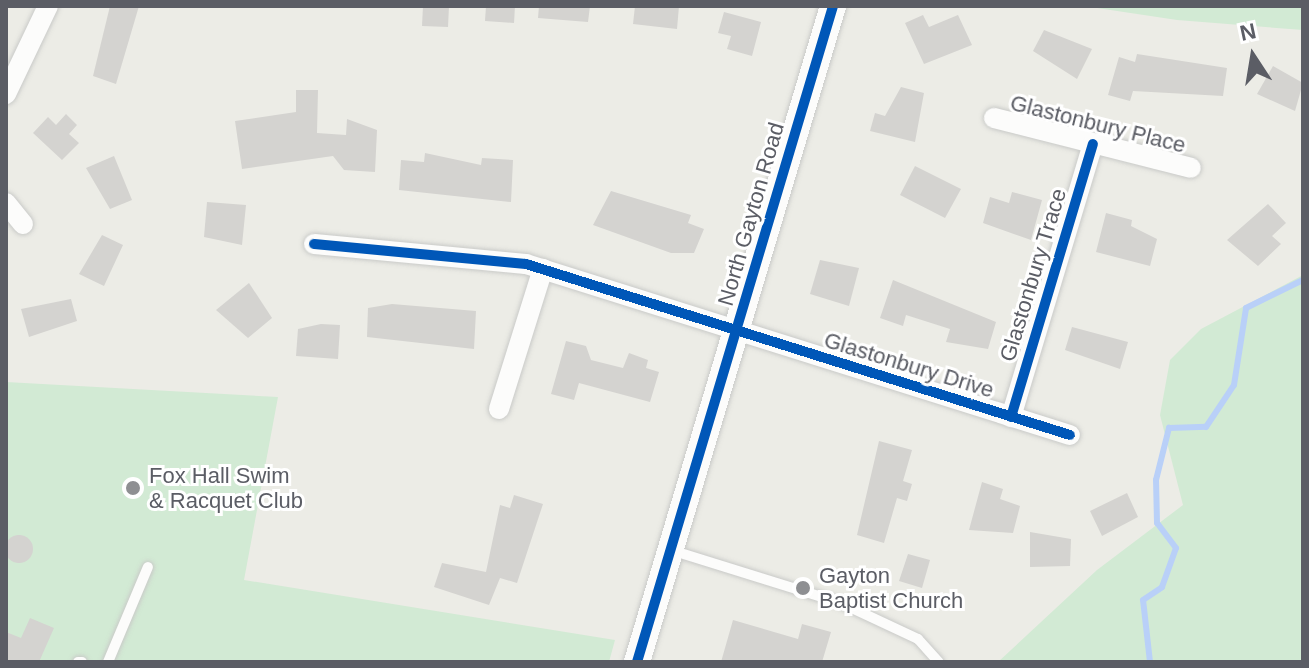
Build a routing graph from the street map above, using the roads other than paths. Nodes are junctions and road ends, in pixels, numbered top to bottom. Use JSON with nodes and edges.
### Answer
{"nodes":[{"id":1,"x":48,"y":6,"type":"edge"},
{"id":2,"x":833,"y":6,"type":"edge"},
{"id":3,"x":6,"y":94,"type":"edge"},
{"id":4,"x":994,"y":118,"type":"dead end"},
{"id":5,"x":1093,"y":144,"type":"junction"},
{"id":6,"x":1191,"y":168,"type":"dead end"},
{"id":7,"x":6,"y":203,"type":"edge"},
{"id":8,"x":23,"y":224,"type":"dead end"},
{"id":9,"x":314,"y":244,"type":"dead end"},
{"id":10,"x":543,"y":269,"type":"junction"},
{"id":11,"x":737,"y":335,"type":"junction"},
{"id":12,"x":499,"y":409,"type":"dead end"},
{"id":13,"x":1011,"y":417,"type":"junction"},
{"id":14,"x":1070,"y":435,"type":"dead end"},
{"id":15,"x":674,"y":551,"type":"junction"},
{"id":16,"x":148,"y":567,"type":"dead end"},
{"id":17,"x":108,"y":662,"type":"edge"},
{"id":18,"x":637,"y":662,"type":"edge"},
{"id":19,"x":939,"y":662,"type":"edge"}],
"edges":[{"from":1,"to":3,"type":"street"},
{"from":2,"to":11,"type":"street","name":"North Gayton Road"},
{"from":4,"to":5,"type":"street","name":"Glastonbury Place"},
{"from":5,"to":6,"type":"street","name":"Glastonbury Place"},
{"from":5,"to":13,"type":"street","name":"Glastonbury Trace"},
{"from":7,"to":8,"type":"street"},
{"from":9,"to":10,"type":"street","name":"Glastonbury Drive"},
{"from":10,"to":11,"type":"street","name":"Glastonbury Drive"},
{"from":10,"to":12,"type":"street"},
{"from":11,"to":13,"type":"street","name":"Glastonbury Drive"},
{"from":11,"to":15,"type":"street","name":"North Gayton Road"},
{"from":13,"to":14,"type":"street","name":"Glastonbury Drive"},
{"from":15,"to":18,"type":"street","name":"North Gayton Road"},
{"from":15,"to":19,"type":"lane"},
{"from":16,"to":17,"type":"lane"}]}
